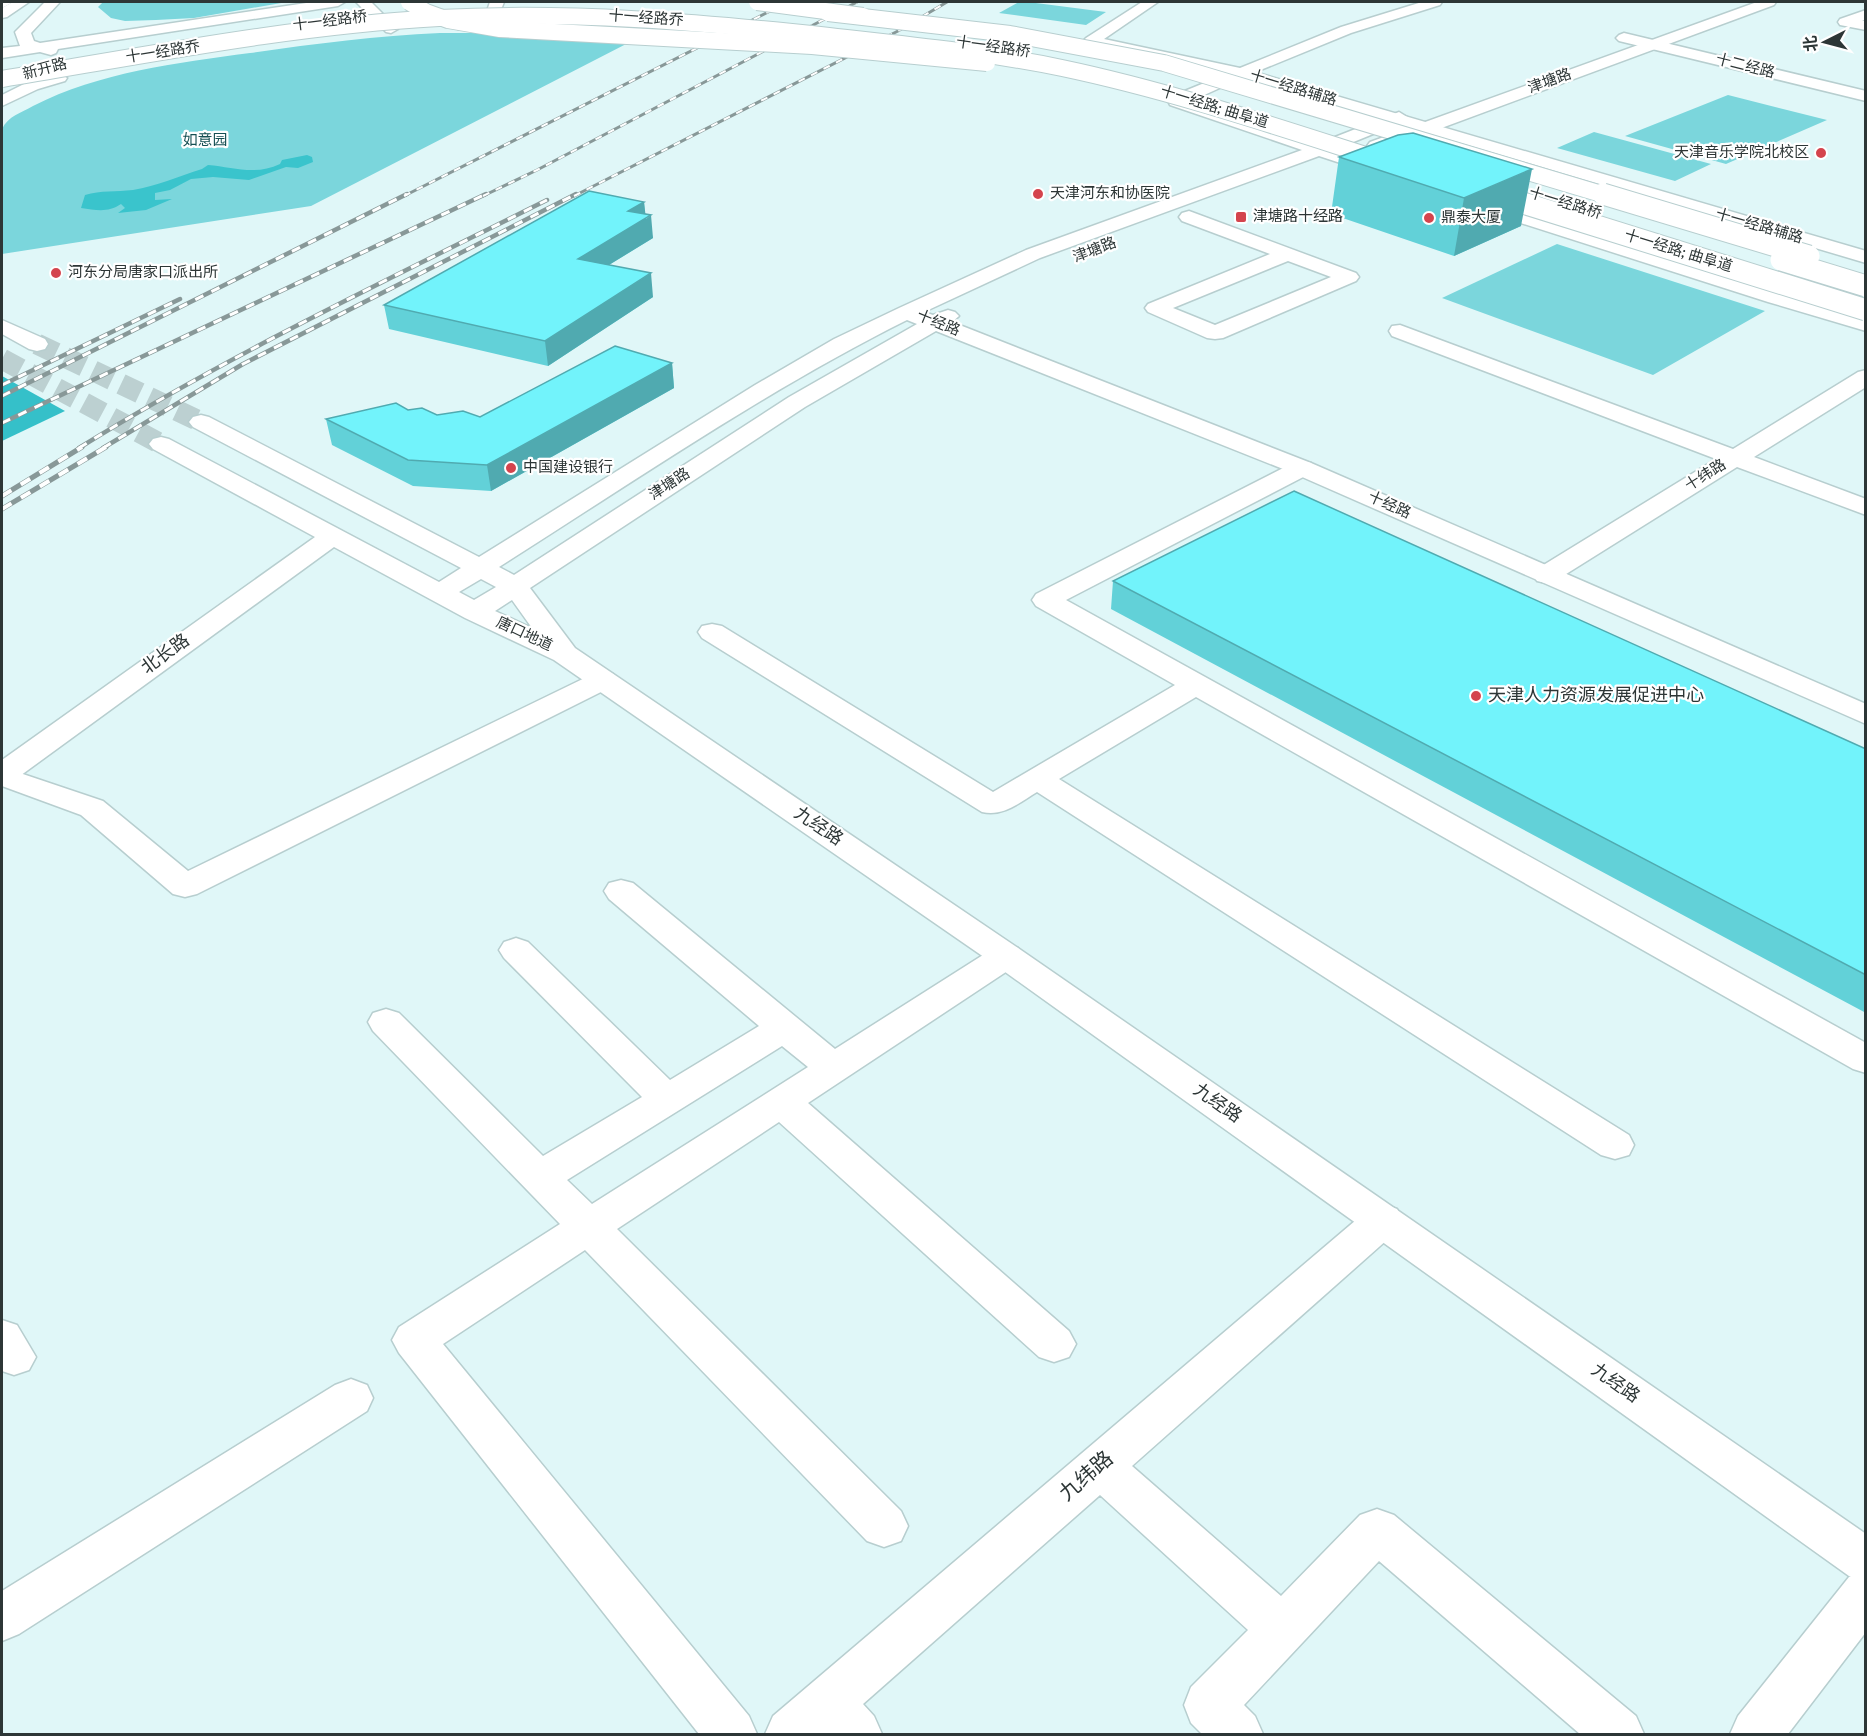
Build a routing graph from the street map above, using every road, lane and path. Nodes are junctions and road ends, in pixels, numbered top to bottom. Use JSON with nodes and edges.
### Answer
{"nodes":[{"id":1,"x":56,"y":2,"type":"edge"},
{"id":2,"x":327,"y":2,"type":"edge"},
{"id":3,"x":338,"y":2,"type":"edge"},
{"id":4,"x":363,"y":2,"type":"edge"},
{"id":5,"x":400,"y":2,"type":"edge"},
{"id":6,"x":497,"y":2,"type":"edge"},
{"id":7,"x":758,"y":2,"type":"edge"},
{"id":8,"x":1151,"y":2,"type":"edge"},
{"id":9,"x":1435,"y":2,"type":"edge"},
{"id":10,"x":1769,"y":2,"type":"edge"},
{"id":11,"x":741,"y":5,"type":"dead end"},
{"id":12,"x":305,"y":6,"type":"junction"},
{"id":13,"x":1866,"y":14,"type":"edge"},
{"id":14,"x":863,"y":16,"type":"junction"},
{"id":15,"x":1866,"y":26,"type":"edge"},
{"id":16,"x":391,"y":29,"type":"junction"},
{"id":17,"x":1649,"y":37,"type":"junction"},
{"id":18,"x":1618,"y":40,"type":"dead end"},
{"id":19,"x":37,"y":47,"type":"junction"},
{"id":20,"x":2,"y":53,"type":"edge"},
{"id":21,"x":90,"y":55,"type":"junction"},
{"id":22,"x":2,"y":59,"type":"edge"},
{"id":23,"x":987,"y":63,"type":"dead end"},
{"id":24,"x":2,"y":66,"type":"edge"},
{"id":25,"x":2,"y":72,"type":"edge"},
{"id":26,"x":1241,"y":73,"type":"junction"},
{"id":27,"x":59,"y":78,"type":"junction"},
{"id":28,"x":1112,"y":79,"type":"joint"},
{"id":29,"x":2,"y":83,"type":"edge"},
{"id":30,"x":1866,"y":96,"type":"edge"},
{"id":31,"x":2,"y":101,"type":"edge"},
{"id":32,"x":1415,"y":111,"type":"dead end"},
{"id":33,"x":1393,"y":119,"type":"junction"},
{"id":34,"x":1422,"y":128,"type":"junction"},
{"id":35,"x":1318,"y":150,"type":"junction"},
{"id":36,"x":1343,"y":159,"type":"junction"},
{"id":37,"x":1414,"y":170,"type":"junction"},
{"id":38,"x":1481,"y":178,"type":"edge"},
{"id":39,"x":1189,"y":216,"type":"junction"},
{"id":40,"x":1287,"y":254,"type":"junction"},
{"id":41,"x":1080,"y":257,"type":"dead end"},
{"id":42,"x":1866,"y":257,"type":"edge"},
{"id":43,"x":1866,"y":273,"type":"edge"},
{"id":44,"x":1866,"y":286,"type":"edge"},
{"id":45,"x":1866,"y":297,"type":"edge"},
{"id":46,"x":965,"y":309,"type":"dead end"},
{"id":47,"x":1866,"y":310,"type":"edge"},
{"id":48,"x":906,"y":312,"type":"junction"},
{"id":49,"x":934,"y":323,"type":"junction"},
{"id":50,"x":1866,"y":325,"type":"edge"},
{"id":51,"x":2,"y":326,"type":"edge"},
{"id":52,"x":1400,"y":331,"type":"dead end"},
{"id":53,"x":37,"y":344,"type":"tunnel mouth"},
{"id":54,"x":1866,"y":377,"type":"edge"},
{"id":55,"x":201,"y":423,"type":"tunnel mouth"},
{"id":56,"x":161,"y":444,"type":"tunnel mouth"},
{"id":57,"x":1735,"y":459,"type":"junction"},
{"id":58,"x":1302,"y":468,"type":"junction"},
{"id":59,"x":1866,"y":508,"type":"edge"},
{"id":60,"x":331,"y":537,"type":"junction"},
{"id":61,"x":480,"y":567,"type":"junction"},
{"id":62,"x":1546,"y":575,"type":"junction"},
{"id":63,"x":515,"y":586,"type":"junction"},
{"id":64,"x":441,"y":592,"type":"junction"},
{"id":65,"x":475,"y":612,"type":"junction"},
{"id":66,"x":712,"y":632,"type":"dead end"},
{"id":67,"x":564,"y":654,"type":"junction"},
{"id":68,"x":603,"y":680,"type":"junction"},
{"id":69,"x":1197,"y":684,"type":"junction"},
{"id":70,"x":1866,"y":715,"type":"edge"},
{"id":71,"x":2,"y":775,"type":"edge"},
{"id":72,"x":1037,"y":779,"type":"junction"},
{"id":73,"x":621,"y":891,"type":"dead end"},
{"id":74,"x":516,"y":950,"type":"dead end"},
{"id":75,"x":1006,"y":956,"type":"junction"},
{"id":76,"x":386,"y":1022,"type":"dead end"},
{"id":77,"x":784,"y":1028,"type":"junction"},
{"id":78,"x":1866,"y":1060,"type":"edge"},
{"id":79,"x":834,"y":1068,"type":"junction"},
{"id":80,"x":667,"y":1099,"type":"junction"},
{"id":81,"x":782,"y":1102,"type":"junction"},
{"id":82,"x":1615,"y":1145,"type":"dead end"},
{"id":83,"x":540,"y":1177,"type":"junction"},
{"id":84,"x":1383,"y":1220,"type":"junction"},
{"id":85,"x":589,"y":1226,"type":"junction"},
{"id":86,"x":1054,"y":1344,"type":"dead end"},
{"id":87,"x":351,"y":1398,"type":"dead end"},
{"id":88,"x":1100,"y":1466,"type":"junction"},
{"id":89,"x":884,"y":1526,"type":"dead end"},
{"id":90,"x":1866,"y":1561,"type":"edge"},
{"id":91,"x":1866,"y":1593,"type":"edge"},
{"id":92,"x":2,"y":1618,"type":"edge"},
{"id":93,"x":1282,"y":1629,"type":"junction"},
{"id":94,"x":842,"y":1718,"type":"edge"},
{"id":95,"x":731,"y":1734,"type":"edge"},
{"id":96,"x":790,"y":1734,"type":"edge"},
{"id":97,"x":1237,"y":1734,"type":"edge"},
{"id":98,"x":1618,"y":1734,"type":"edge"},
{"id":99,"x":1756,"y":1734,"type":"edge"}],
"edges":[{"from":1,"to":19,"type":"main road"},
{"from":2,"to":12,"type":"main road"},
{"from":3,"to":12,"type":"main road"},
{"from":4,"to":16,"type":"main road"},
{"from":5,"to":22,"type":"main road","name":"十一经路桥"},
{"from":5,"to":23,"type":"main road","bridge":true},
{"from":6,"to":16,"type":"main road"},
{"from":7,"to":14,"type":"main road","bridge":true},
{"from":8,"to":26,"type":"main road"},
{"from":9,"to":26,"type":"main road"},
{"from":10,"to":17,"type":"main road","name":"津塘路"},
{"from":11,"to":14,"type":"main road","name":"十一经路桥","bridge":true},
{"from":12,"to":19,"type":"main road"},
{"from":13,"to":15,"type":"main road"},
{"from":14,"to":43,"type":"main road","name":"十一经路桥","bridge":true},
{"from":16,"to":27,"type":"main road"},
{"from":17,"to":18,"type":"main road","name":"津塘路"},
{"from":17,"to":30,"type":"main road","name":"十二经路"},
{"from":17,"to":34,"type":"main road","name":"津塘路"},
{"from":19,"to":20,"type":"main road"},
{"from":19,"to":21,"type":"main road"},
{"from":21,"to":24,"type":"main road"},
{"from":21,"to":25,"type":"main road"},
{"from":21,"to":29,"type":"main road","name":"新开路"},
{"from":21,"to":37,"type":"main road","name":"十一经路桥","bridge":true},
{"from":21,"to":44,"type":"main road","name":"十一经路桥","bridge":true},
{"from":26,"to":33,"type":"main road","name":"十一经路辅路"},
{"from":26,"to":35,"type":"main road","name":"十一经路辅路"},
{"from":27,"to":29,"type":"main road"},
{"from":27,"to":31,"type":"main road"},
{"from":28,"to":29,"type":"main road","name":"十一经路乔","bridge":true},
{"from":28,"to":37,"type":"main road","name":"十一经路; 曲阜道","bridge":true},
{"from":32,"to":33,"type":"main road","name":"津塘路"},
{"from":33,"to":34,"type":"main road","name":"十一经路辅路"},
{"from":33,"to":35,"type":"main road","name":"津塘路"},
{"from":34,"to":36,"type":"main road","name":"津塘路"},
{"from":34,"to":42,"type":"main road","name":"十一经路辅路"},
{"from":35,"to":36,"type":"main road","name":"十一经路辅路"},
{"from":35,"to":48,"type":"main road","name":"津塘路"},
{"from":36,"to":37,"type":"main road","name":"十一经路辅路"},
{"from":36,"to":39,"type":"main road","name":"津塘路"},
{"from":38,"to":45,"type":"main road","name":"十一经路桥"},
{"from":39,"to":40,"type":"main road"},
{"from":39,"to":41,"type":"main road","name":"津塘路"},
{"from":40,"to":40,"type":"main road"},
{"from":46,"to":49,"type":"main road","name":"津塘路"},
{"from":47,"to":50,"type":"main road","name":"十一经路; 曲阜道","bridge":true},
{"from":48,"to":49,"type":"main road","name":"十经路"},
{"from":48,"to":61,"type":"main road","name":"津塘路"},
{"from":49,"to":58,"type":"main road","name":"十经路"},
{"from":49,"to":63,"type":"main road","name":"津塘路"},
{"from":51,"to":53,"type":"main road"},
{"from":52,"to":57,"type":"main road"},
{"from":54,"to":57,"type":"main road","name":"十纬路"},
{"from":55,"to":61,"type":"main road","name":"唐口地道"},
{"from":56,"to":60,"type":"main road","name":"唐口地道"},
{"from":57,"to":59,"type":"main road"},
{"from":57,"to":62,"type":"main road","name":"十纬路"},
{"from":58,"to":62,"type":"main road","name":"十经路"},
{"from":58,"to":69,"type":"main road"},
{"from":60,"to":64,"type":"main road","name":"唐口地道"},
{"from":60,"to":71,"type":"main road","name":"北长路"},
{"from":61,"to":63,"type":"main road","name":"唐口地道"},
{"from":61,"to":64,"type":"main road","name":"津塘路"},
{"from":62,"to":70,"type":"main road","name":"十经路"},
{"from":63,"to":65,"type":"main road","name":"津塘路"},
{"from":63,"to":67,"type":"main road","name":"唐口地道"},
{"from":64,"to":65,"type":"main road","name":"唐口地道"},
{"from":65,"to":67,"type":"main road","name":"唐口地道"},
{"from":66,"to":72,"type":"main road"},
{"from":67,"to":68,"type":"main road","name":"九经路"},
{"from":68,"to":71,"type":"main road"},
{"from":68,"to":75,"type":"main road","name":"九经路"},
{"from":69,"to":72,"type":"main road"},
{"from":69,"to":78,"type":"main road"},
{"from":72,"to":82,"type":"main road"},
{"from":73,"to":77,"type":"main road"},
{"from":74,"to":80,"type":"main road"},
{"from":75,"to":79,"type":"main road"},
{"from":75,"to":84,"type":"main road","name":"九经路"},
{"from":76,"to":83,"type":"main road"},
{"from":77,"to":79,"type":"main road"},
{"from":77,"to":80,"type":"main road"},
{"from":79,"to":81,"type":"main road"},
{"from":80,"to":83,"type":"main road"},
{"from":81,"to":85,"type":"main road"},
{"from":81,"to":86,"type":"main road"},
{"from":83,"to":85,"type":"main road"},
{"from":84,"to":88,"type":"main road","name":"九纬路"},
{"from":84,"to":90,"type":"main road","name":"九经路"},
{"from":85,"to":89,"type":"main road"},
{"from":85,"to":95,"type":"main road"},
{"from":87,"to":92,"type":"main road"},
{"from":88,"to":93,"type":"main road"},
{"from":88,"to":94,"type":"main road","name":"九纬路"},
{"from":91,"to":99,"type":"main road"},
{"from":93,"to":97,"type":"main road"},
{"from":93,"to":98,"type":"main road"},
{"from":94,"to":96,"type":"main road","name":"九纬路"}]}
